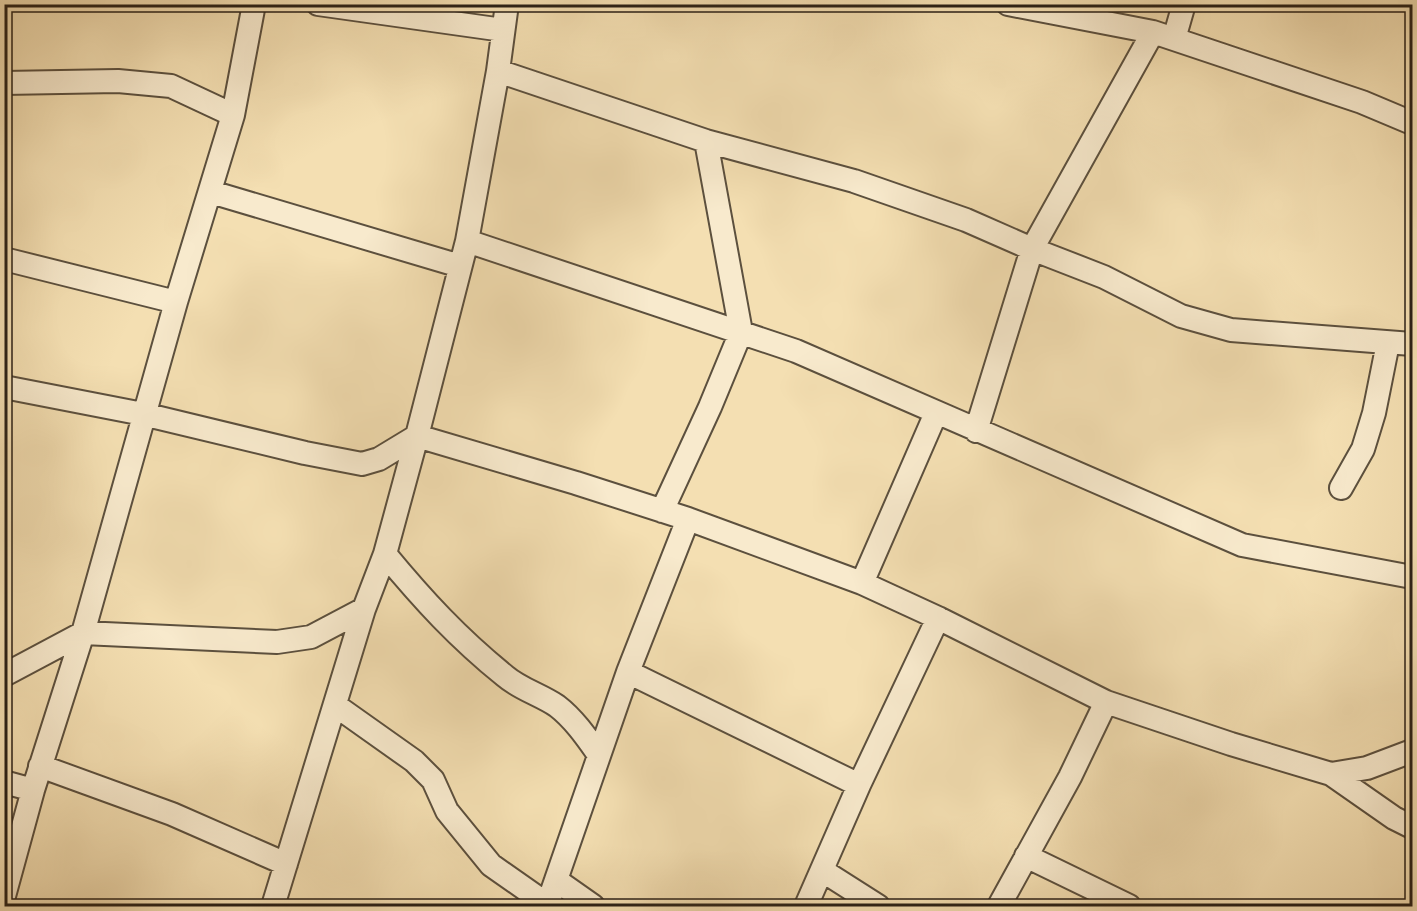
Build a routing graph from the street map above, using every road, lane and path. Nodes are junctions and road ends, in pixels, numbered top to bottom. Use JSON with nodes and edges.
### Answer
{"nodes":[{"id":1,"x":254,"y":4,"type":"edge"},
{"id":2,"x":318,"y":4,"type":"edge"},
{"id":3,"x":507,"y":4,"type":"edge"},
{"id":4,"x":1008,"y":4,"type":"edge"},
{"id":5,"x":1184,"y":4,"type":"edge"},
{"id":6,"x":1040,"y":8,"type":"edge"},
{"id":7,"x":503,"y":30,"type":"junction"},
{"id":8,"x":1164,"y":35,"type":"junction"},
{"id":9,"x":498,"y":71,"type":"junction"},
{"id":10,"x":4,"y":83,"type":"edge"},
{"id":11,"x":233,"y":115,"type":"junction"},
{"id":12,"x":1413,"y":123,"type":"edge"},
{"id":13,"x":706,"y":141,"type":"junction"},
{"id":14,"x":211,"y":192,"type":"junction"},
{"id":15,"x":467,"y":241,"type":"junction"},
{"id":16,"x":1032,"y":249,"type":"junction"},
{"id":17,"x":4,"y":259,"type":"edge"},
{"id":18,"x":460,"y":266,"type":"junction"},
{"id":19,"x":176,"y":302,"type":"junction"},
{"id":20,"x":741,"y":332,"type":"junction"},
{"id":21,"x":1388,"y":343,"type":"junction"},
{"id":22,"x":1413,"y":344,"type":"edge"},
{"id":23,"x":4,"y":387,"type":"edge"},
{"id":24,"x":936,"y":413,"type":"junction"},
{"id":25,"x":143,"y":414,"type":"junction"},
{"id":26,"x":976,"y":431,"type":"junction"},
{"id":27,"x":417,"y":436,"type":"junction"},
{"id":28,"x":1341,"y":488,"type":"dead end"},
{"id":29,"x":662,"y":511,"type":"junction"},
{"id":30,"x":688,"y":519,"type":"junction"},
{"id":31,"x":385,"y":554,"type":"junction"},
{"id":32,"x":1413,"y":577,"type":"edge"},
{"id":33,"x":862,"y":583,"type":"junction"},
{"id":34,"x":364,"y":609,"type":"junction"},
{"id":35,"x":938,"y":618,"type":"junction"},
{"id":36,"x":83,"y":633,"type":"junction"},
{"id":37,"x":628,"y":672,"type":"junction"},
{"id":38,"x":4,"y":675,"type":"edge"},
{"id":39,"x":1106,"y":702,"type":"junction"},
{"id":40,"x":335,"y":705,"type":"junction"},
{"id":41,"x":1413,"y":751,"type":"edge"},
{"id":42,"x":599,"y":755,"type":"junction"},
{"id":43,"x":40,"y":766,"type":"junction"},
{"id":44,"x":1330,"y":774,"type":"junction"},
{"id":45,"x":4,"y":782,"type":"edge"},
{"id":46,"x":859,"y":785,"type":"junction"},
{"id":47,"x":33,"y":790,"type":"junction"},
{"id":48,"x":1413,"y":827,"type":"edge"},
{"id":49,"x":1026,"y":856,"type":"junction"},
{"id":50,"x":286,"y":864,"type":"junction"},
{"id":51,"x":823,"y":871,"type":"junction"},
{"id":52,"x":556,"y":880,"type":"junction"},
{"id":53,"x":4,"y":896,"type":"edge"},
{"id":54,"x":275,"y":905,"type":"edge"},
{"id":55,"x":548,"y":906,"type":"edge"},
{"id":56,"x":593,"y":906,"type":"edge"},
{"id":57,"x":806,"y":906,"type":"edge"},
{"id":58,"x":878,"y":906,"type":"edge"},
{"id":59,"x":999,"y":906,"type":"edge"},
{"id":60,"x":1129,"y":906,"type":"edge"}],
"edges":[{"from":1,"to":11,"type":"street"},
{"from":2,"to":7,"type":"street"},
{"from":3,"to":7,"type":"street"},
{"from":4,"to":6,"type":"street"},
{"from":5,"to":8,"type":"street"},
{"from":6,"to":8,"type":"street"},
{"from":7,"to":9,"type":"street"},
{"from":8,"to":12,"type":"street"},
{"from":8,"to":16,"type":"street"},
{"from":9,"to":13,"type":"street"},
{"from":9,"to":15,"type":"street"},
{"from":10,"to":11,"type":"street"},
{"from":11,"to":14,"type":"street"},
{"from":13,"to":16,"type":"street"},
{"from":13,"to":20,"type":"street"},
{"from":14,"to":18,"type":"street"},
{"from":14,"to":19,"type":"street"},
{"from":15,"to":18,"type":"street"},
{"from":15,"to":20,"type":"street"},
{"from":16,"to":21,"type":"street"},
{"from":16,"to":26,"type":"street"},
{"from":17,"to":19,"type":"street"},
{"from":18,"to":27,"type":"street"},
{"from":19,"to":25,"type":"street"},
{"from":20,"to":24,"type":"street"},
{"from":20,"to":29,"type":"street"},
{"from":21,"to":22,"type":"street"},
{"from":21,"to":28,"type":"street"},
{"from":23,"to":25,"type":"street"},
{"from":24,"to":26,"type":"street"},
{"from":24,"to":33,"type":"street"},
{"from":25,"to":27,"type":"street"},
{"from":25,"to":36,"type":"street"},
{"from":26,"to":32,"type":"street"},
{"from":27,"to":29,"type":"street"},
{"from":27,"to":31,"type":"street"},
{"from":29,"to":30,"type":"street"},
{"from":30,"to":33,"type":"street"},
{"from":30,"to":37,"type":"street"},
{"from":31,"to":34,"type":"street"},
{"from":31,"to":42,"type":"street"},
{"from":33,"to":35,"type":"street"},
{"from":34,"to":36,"type":"street"},
{"from":34,"to":40,"type":"street"},
{"from":35,"to":39,"type":"street"},
{"from":35,"to":46,"type":"street"},
{"from":36,"to":38,"type":"street"},
{"from":36,"to":43,"type":"street"},
{"from":37,"to":42,"type":"street"},
{"from":37,"to":46,"type":"street"},
{"from":39,"to":44,"type":"street"},
{"from":39,"to":49,"type":"street"},
{"from":40,"to":50,"type":"street"},
{"from":40,"to":55,"type":"street"},
{"from":41,"to":44,"type":"street"},
{"from":42,"to":52,"type":"street"},
{"from":43,"to":47,"type":"street"},
{"from":43,"to":50,"type":"street"},
{"from":44,"to":48,"type":"street"},
{"from":45,"to":47,"type":"street"},
{"from":46,"to":51,"type":"street"},
{"from":47,"to":53,"type":"street"},
{"from":49,"to":59,"type":"street"},
{"from":49,"to":60,"type":"street"},
{"from":50,"to":54,"type":"street"},
{"from":51,"to":57,"type":"street"},
{"from":51,"to":58,"type":"street"},
{"from":52,"to":55,"type":"street"},
{"from":52,"to":56,"type":"street"}]}
